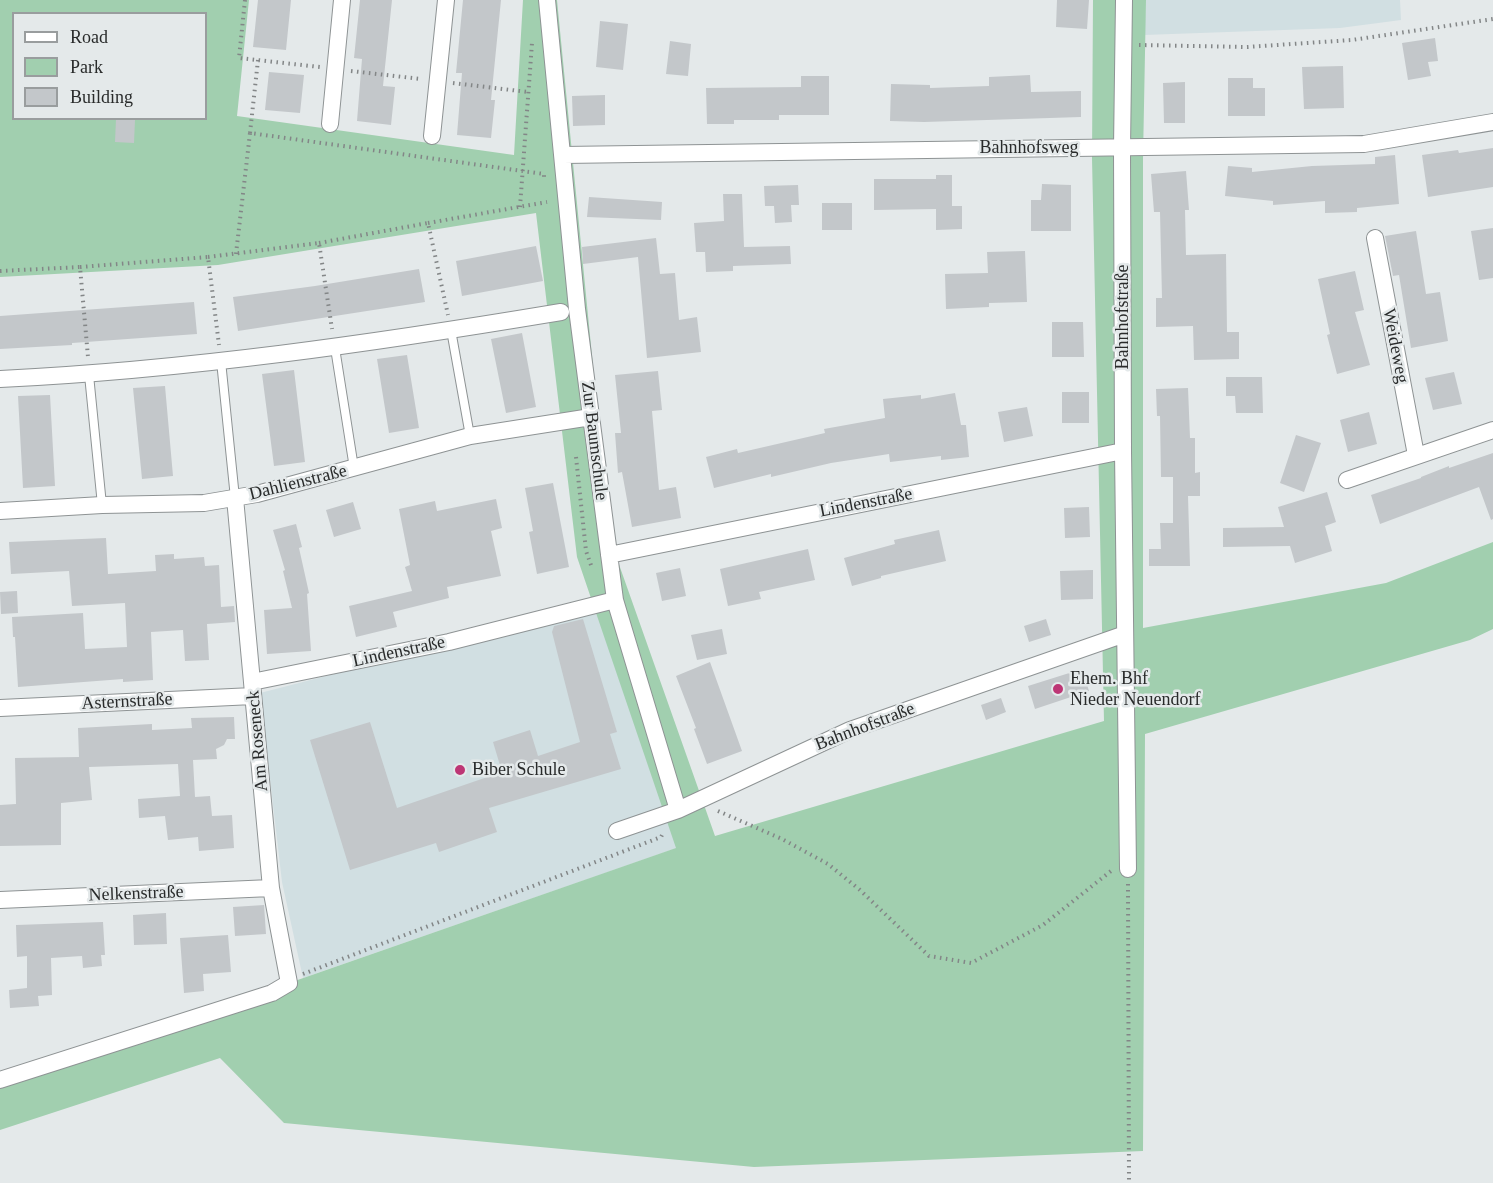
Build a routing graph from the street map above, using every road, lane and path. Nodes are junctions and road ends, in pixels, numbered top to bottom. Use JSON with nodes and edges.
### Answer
{"nodes":[{"id":1,"x":245,"y":0,"type":"edge"},
{"id":2,"x":342,"y":0,"type":"edge"},
{"id":3,"x":446,"y":0,"type":"edge"},
{"id":4,"x":547,"y":0,"type":"edge"},
{"id":5,"x":1124,"y":0,"type":"edge"},
{"id":6,"x":1493,"y":19,"type":"edge"},
{"id":7,"x":532,"y":34,"type":"dead end"},
{"id":8,"x":1123,"y":45,"type":"junction"},
{"id":9,"x":258,"y":60,"type":"junction"},
{"id":10,"x":335,"y":69,"type":"junction"},
{"id":11,"x":437,"y":81,"type":"junction"},
{"id":12,"x":528,"y":92,"type":"junction"},
{"id":13,"x":1493,"y":122,"type":"edge"},
{"id":14,"x":330,"y":124,"type":"dead end"},
{"id":15,"x":250,"y":133,"type":"junction"},
{"id":16,"x":432,"y":136,"type":"dead end"},
{"id":17,"x":1122,"y":148,"type":"junction"},
{"id":18,"x":563,"y":154,"type":"junction"},
{"id":19,"x":522,"y":171,"type":"junction"},
{"id":20,"x":545,"y":183,"type":"dead end"},
{"id":21,"x":546,"y":193,"type":"dead end"},
{"id":22,"x":547,"y":202,"type":"junction"},
{"id":23,"x":520,"y":207,"type":"junction"},
{"id":24,"x":549,"y":213,"type":"dead end"},
{"id":25,"x":428,"y":223,"type":"junction"},
{"id":26,"x":1375,"y":238,"type":"dead end"},
{"id":27,"x":318,"y":243,"type":"junction"},
{"id":28,"x":236,"y":254,"type":"junction"},
{"id":29,"x":208,"y":257,"type":"junction"},
{"id":30,"x":80,"y":267,"type":"junction"},
{"id":31,"x":0,"y":271,"type":"edge"},
{"id":32,"x":561,"y":312,"type":"dead end"},
{"id":33,"x":451,"y":330,"type":"junction"},
{"id":34,"x":335,"y":348,"type":"junction"},
{"id":35,"x":221,"y":361,"type":"junction"},
{"id":36,"x":89,"y":375,"type":"junction"},
{"id":37,"x":0,"y":379,"type":"edge"},
{"id":38,"x":591,"y":417,"type":"junction"},
{"id":39,"x":1493,"y":430,"type":"edge"},
{"id":40,"x":470,"y":436,"type":"junction"},
{"id":41,"x":1123,"y":451,"type":"junction"},
{"id":42,"x":576,"y":455,"type":"dead end"},
{"id":43,"x":1416,"y":455,"type":"junction"},
{"id":44,"x":354,"y":469,"type":"junction"},
{"id":45,"x":1347,"y":480,"type":"dead end"},
{"id":46,"x":235,"y":498,"type":"junction"},
{"id":47,"x":102,"y":505,"type":"junction"},
{"id":48,"x":0,"y":511,"type":"edge"},
{"id":49,"x":609,"y":555,"type":"junction"},
{"id":50,"x":593,"y":572,"type":"dead end"},
{"id":51,"x":615,"y":600,"type":"junction"},
{"id":52,"x":1125,"y":634,"type":"junction"},
{"id":53,"x":253,"y":689,"type":"junction"},
{"id":54,"x":0,"y":708,"type":"edge"},
{"id":55,"x":711,"y":807,"type":"dead end"},
{"id":56,"x":678,"y":810,"type":"junction"},
{"id":57,"x":617,"y":831,"type":"dead end"},
{"id":58,"x":1128,"y":863,"type":"junction"},
{"id":59,"x":272,"y":888,"type":"junction"},
{"id":60,"x":0,"y":900,"type":"edge"},
{"id":61,"x":289,"y":981,"type":"junction"},
{"id":62,"x":0,"y":1080,"type":"edge"},
{"id":63,"x":1130,"y":1183,"type":"edge"}],
"edges":[{"from":1,"to":9,"type":"path"},
{"from":2,"to":10,"type":"street"},
{"from":3,"to":11,"type":"street"},
{"from":4,"to":18,"type":"street","name":"Zur Baumschule"},
{"from":5,"to":8,"type":"street","name":"Bahnhofstraße"},
{"from":6,"to":8,"type":"path"},
{"from":7,"to":12,"type":"path"},
{"from":8,"to":17,"type":"street","name":"Bahnhofstraße"},
{"from":9,"to":10,"type":"path"},
{"from":9,"to":15,"type":"path"},
{"from":10,"to":11,"type":"path"},
{"from":10,"to":14,"type":"street"},
{"from":11,"to":12,"type":"path"},
{"from":11,"to":16,"type":"street"},
{"from":12,"to":19,"type":"path"},
{"from":13,"to":17,"type":"street","name":"Bahnhofsweg"},
{"from":15,"to":19,"type":"path"},
{"from":15,"to":28,"type":"path"},
{"from":17,"to":18,"type":"street","name":"Bahnhofsweg"},
{"from":17,"to":41,"type":"street","name":"Bahnhofstraße"},
{"from":18,"to":38,"type":"street","name":"Zur Baumschule"},
{"from":19,"to":20,"type":"path"},
{"from":19,"to":23,"type":"path"},
{"from":21,"to":22,"type":"path"},
{"from":22,"to":23,"type":"path"},
{"from":22,"to":24,"type":"path"},
{"from":23,"to":25,"type":"path"},
{"from":25,"to":27,"type":"path"},
{"from":25,"to":33,"type":"path"},
{"from":26,"to":43,"type":"street","name":"Weideweg"},
{"from":27,"to":28,"type":"path"},
{"from":27,"to":34,"type":"path"},
{"from":28,"to":29,"type":"path"},
{"from":29,"to":30,"type":"path"},
{"from":29,"to":35,"type":"path"},
{"from":30,"to":31,"type":"path"},
{"from":30,"to":36,"type":"path"},
{"from":32,"to":33,"type":"street"},
{"from":33,"to":34,"type":"street"},
{"from":33,"to":40,"type":"lane"},
{"from":34,"to":35,"type":"street"},
{"from":34,"to":44,"type":"lane"},
{"from":35,"to":36,"type":"street"},
{"from":35,"to":46,"type":"lane"},
{"from":36,"to":37,"type":"street"},
{"from":36,"to":47,"type":"lane"},
{"from":38,"to":40,"type":"street","name":"Dahlienstraße"},
{"from":38,"to":49,"type":"street","name":"Zur Baumschule"},
{"from":39,"to":43,"type":"street"},
{"from":40,"to":44,"type":"street","name":"Dahlienstraße"},
{"from":41,"to":49,"type":"street","name":"Lindenstraße"},
{"from":41,"to":52,"type":"street","name":"Bahnhofstraße"},
{"from":42,"to":50,"type":"path"},
{"from":43,"to":45,"type":"street"},
{"from":44,"to":46,"type":"street","name":"Dahlienstraße"},
{"from":46,"to":47,"type":"street","name":"Dahlienstraße"},
{"from":46,"to":53,"type":"street","name":"Am Roseneck"},
{"from":47,"to":48,"type":"street","name":"Dahlienstraße"},
{"from":49,"to":51,"type":"street","name":"Zur Baumschule"},
{"from":51,"to":53,"type":"street","name":"Lindenstraße"},
{"from":51,"to":56,"type":"street","name":"Zur Baumschule"},
{"from":52,"to":56,"type":"street","name":"Bahnhofstraße"},
{"from":52,"to":58,"type":"street","name":"Bahnhofstraße"},
{"from":53,"to":54,"type":"street","name":"Asternstraße"},
{"from":53,"to":59,"type":"street","name":"Am Roseneck"},
{"from":55,"to":58,"type":"path"},
{"from":56,"to":57,"type":"street"},
{"from":56,"to":61,"type":"path"},
{"from":58,"to":63,"type":"path"},
{"from":59,"to":60,"type":"street","name":"Nelkenstraße"},
{"from":59,"to":61,"type":"street","name":"Am Roseneck"},
{"from":61,"to":62,"type":"street"}]}
